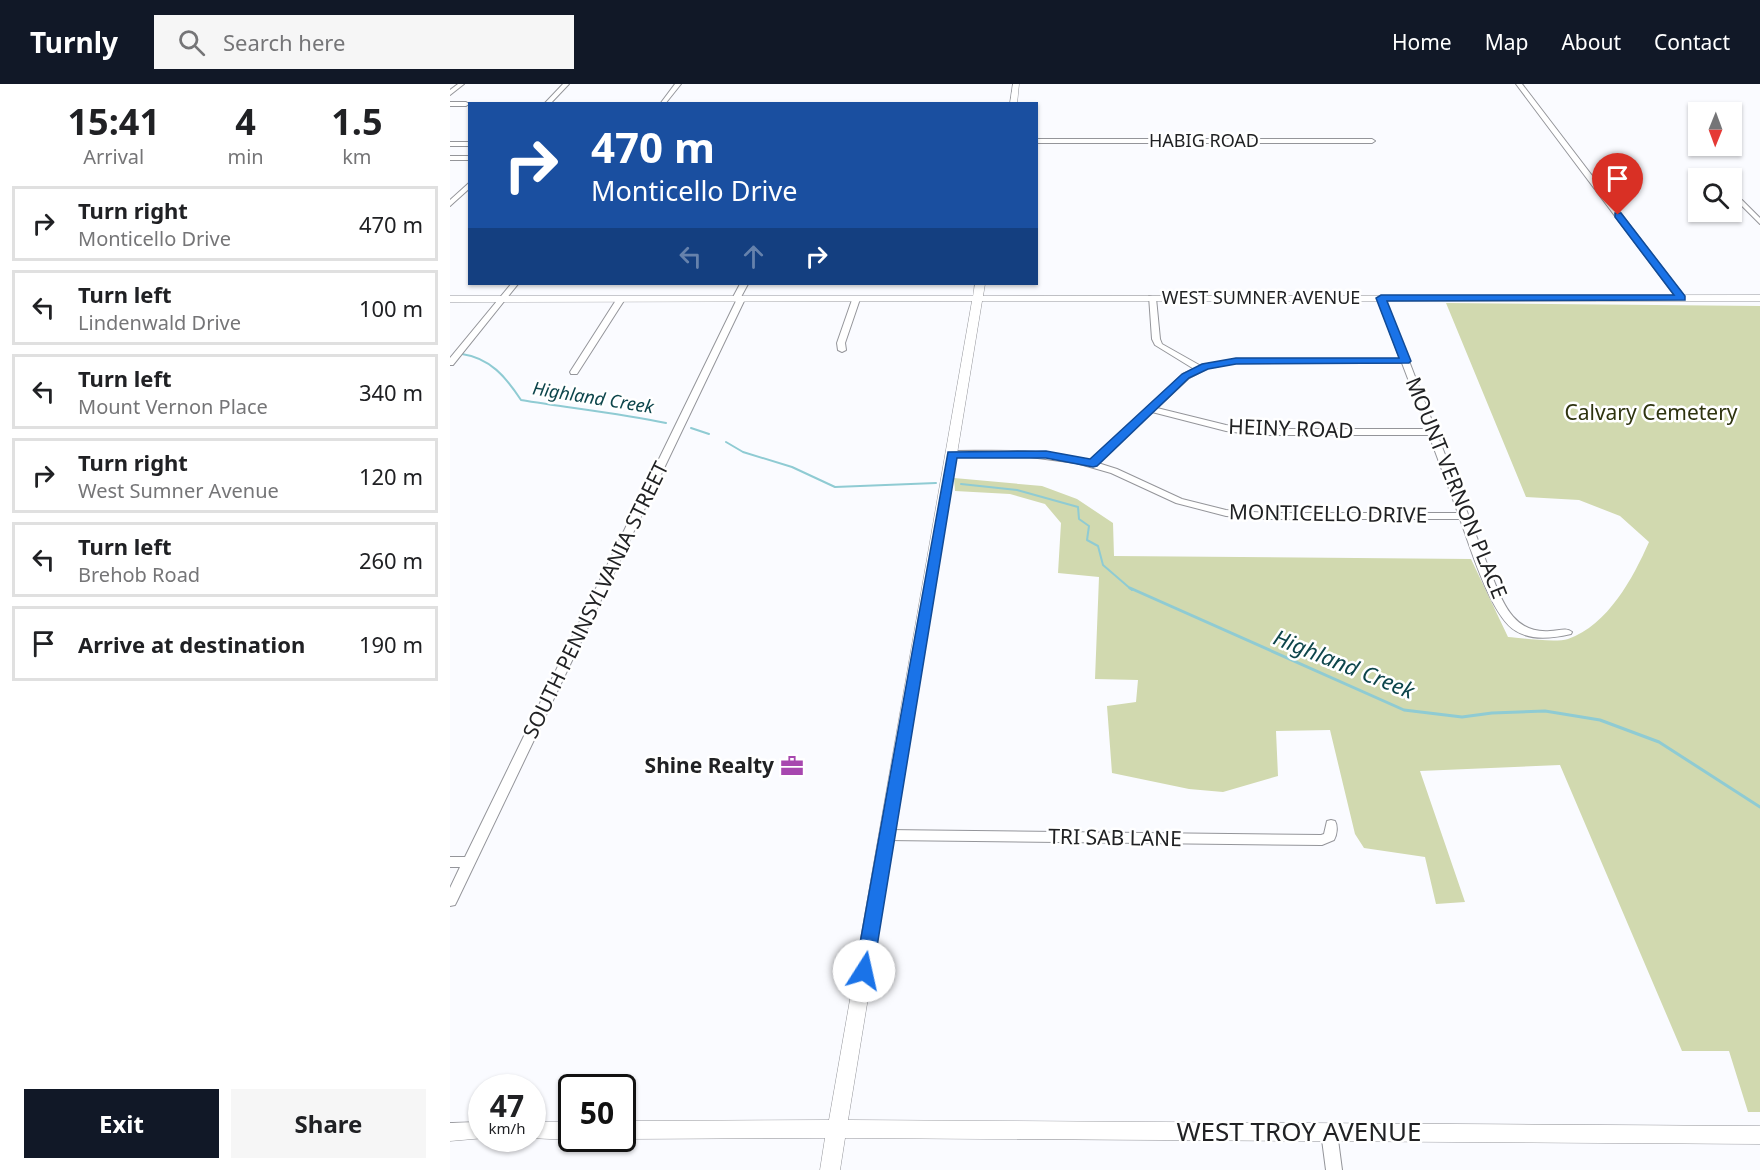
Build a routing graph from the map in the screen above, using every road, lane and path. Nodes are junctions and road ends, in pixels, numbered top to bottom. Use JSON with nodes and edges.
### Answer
{"nodes":[{"id":1,"x":461,"y":84,"type":"edge"},
{"id":2,"x":566,"y":84,"type":"edge"},
{"id":3,"x":678,"y":84,"type":"edge"},
{"id":4,"x":1016,"y":84,"type":"edge"},
{"id":5,"x":1519,"y":84,"type":"edge"},
{"id":6,"x":450,"y":93,"type":"edge"},
{"id":7,"x":548,"y":102,"type":"edge"},
{"id":8,"x":664,"y":102,"type":"edge"},
{"id":9,"x":1013,"y":102,"type":"edge"},
{"id":10,"x":450,"y":104,"type":"edge"},
{"id":11,"x":466,"y":104,"type":"dead end"},
{"id":12,"x":1038,"y":141,"type":"edge"},
{"id":13,"x":1372,"y":141,"type":"dead end"},
{"id":14,"x":450,"y":144,"type":"edge"},
{"id":15,"x":468,"y":144,"type":"edge"},
{"id":16,"x":450,"y":158,"type":"edge"},
{"id":17,"x":468,"y":158,"type":"edge"},
{"id":18,"x":468,"y":186,"type":"edge"},
{"id":19,"x":1742,"y":203,"type":"edge"},
{"id":20,"x":450,"y":204,"type":"edge"},
{"id":21,"x":1760,"y":222,"type":"edge"},
{"id":22,"x":513,"y":285,"type":"edge"},
{"id":23,"x":744,"y":285,"type":"edge"},
{"id":24,"x":979,"y":291,"type":"edge"},
{"id":25,"x":1152,"y":298,"type":"junction"},
{"id":26,"x":1381,"y":298,"type":"junction"},
{"id":27,"x":1681,"y":298,"type":"junction"},
{"id":28,"x":1760,"y":298,"type":"edge"},
{"id":29,"x":450,"y":299,"type":"edge"},
{"id":30,"x":501,"y":299,"type":"junction"},
{"id":31,"x":621,"y":299,"type":"junction"},
{"id":32,"x":739,"y":299,"type":"junction"},
{"id":33,"x":856,"y":299,"type":"junction"},
{"id":34,"x":842,"y":350,"type":"dead end"},
{"id":35,"x":1406,"y":361,"type":"junction"},
{"id":36,"x":450,"y":363,"type":"edge"},
{"id":37,"x":1199,"y":368,"type":"junction"},
{"id":38,"x":574,"y":372,"type":"dead end"},
{"id":39,"x":1151,"y":409,"type":"junction"},
{"id":40,"x":1432,"y":432,"type":"junction"},
{"id":41,"x":952,"y":454,"type":"junction"},
{"id":42,"x":1093,"y":463,"type":"junction"},
{"id":43,"x":1464,"y":516,"type":"junction"},
{"id":44,"x":1567,"y":632,"type":"dead end"},
{"id":45,"x":1331,"y":824,"type":"dead end"},
{"id":46,"x":887,"y":835,"type":"junction"},
{"id":47,"x":450,"y":862,"type":"edge"},
{"id":48,"x":469,"y":862,"type":"junction"},
{"id":49,"x":450,"y":901,"type":"edge"},
{"id":50,"x":837,"y":1129,"type":"junction"},
{"id":51,"x":636,"y":1130,"type":"edge"},
{"id":52,"x":468,"y":1131,"type":"edge"},
{"id":53,"x":450,"y":1132,"type":"edge"},
{"id":54,"x":1329,"y":1132,"type":"junction"},
{"id":55,"x":1760,"y":1135,"type":"edge"},
{"id":56,"x":830,"y":1170,"type":"edge"},
{"id":57,"x":1334,"y":1170,"type":"edge"}],
"edges":[{"from":1,"to":6,"type":"street"},
{"from":2,"to":7,"type":"street"},
{"from":3,"to":8,"type":"street"},
{"from":4,"to":9,"type":"main road"},
{"from":5,"to":27,"type":"street"},
{"from":10,"to":11,"type":"street"},
{"from":12,"to":13,"type":"street","name":"HABIG ROAD"},
{"from":14,"to":15,"type":"street"},
{"from":16,"to":17,"type":"street"},
{"from":18,"to":20,"type":"street"},
{"from":19,"to":21,"type":"street"},
{"from":22,"to":30,"type":"street"},
{"from":23,"to":32,"type":"street","name":"SOUTH PENNSYLVANIA STREET"},
{"from":24,"to":25,"type":"main road","name":"WEST SUMNER AVENUE"},
{"from":24,"to":33,"type":"main road","name":"WEST SUMNER AVENUE"},
{"from":24,"to":41,"type":"main road"},
{"from":25,"to":26,"type":"main road","name":"WEST SUMNER AVENUE"},
{"from":25,"to":37,"type":"street"},
{"from":26,"to":27,"type":"main road","name":"WEST SUMNER AVENUE"},
{"from":26,"to":35,"type":"street","name":"MOUNT VERNON PLACE"},
{"from":27,"to":28,"type":"main road","name":"WEST SUMNER AVENUE"},
{"from":29,"to":30,"type":"main road","name":"WEST SUMNER AVENUE"},
{"from":30,"to":31,"type":"main road","name":"WEST SUMNER AVENUE"},
{"from":30,"to":36,"type":"street"},
{"from":31,"to":32,"type":"main road","name":"WEST SUMNER AVENUE"},
{"from":31,"to":38,"type":"street"},
{"from":32,"to":33,"type":"main road","name":"WEST SUMNER AVENUE"},
{"from":32,"to":48,"type":"street","name":"SOUTH PENNSYLVANIA STREET"},
{"from":33,"to":34,"type":"street"},
{"from":35,"to":37,"type":"street"},
{"from":35,"to":40,"type":"street","name":"MOUNT VERNON PLACE"},
{"from":37,"to":39,"type":"street"},
{"from":39,"to":40,"type":"street","name":"HEINY ROAD"},
{"from":39,"to":42,"type":"street"},
{"from":40,"to":43,"type":"street","name":"MOUNT VERNON PLACE"},
{"from":41,"to":42,"type":"street","name":"MONTICELLO DRIVE"},
{"from":41,"to":46,"type":"main road"},
{"from":42,"to":43,"type":"street","name":"MONTICELLO DRIVE"},
{"from":43,"to":44,"type":"street","name":"MOUNT VERNON PLACE"},
{"from":45,"to":46,"type":"street","name":"TRI SAB LANE"},
{"from":46,"to":50,"type":"main road"},
{"from":47,"to":48,"type":"street"},
{"from":48,"to":49,"type":"street","name":"SOUTH PENNSYLVANIA STREET"},
{"from":50,"to":51,"type":"main road","name":"WEST TROY AVENUE"},
{"from":50,"to":54,"type":"main road","name":"WEST TROY AVENUE"},
{"from":50,"to":56,"type":"main road"},
{"from":52,"to":53,"type":"main road"},
{"from":54,"to":55,"type":"main road","name":"WEST TROY AVENUE"},
{"from":54,"to":57,"type":"street"}]}
